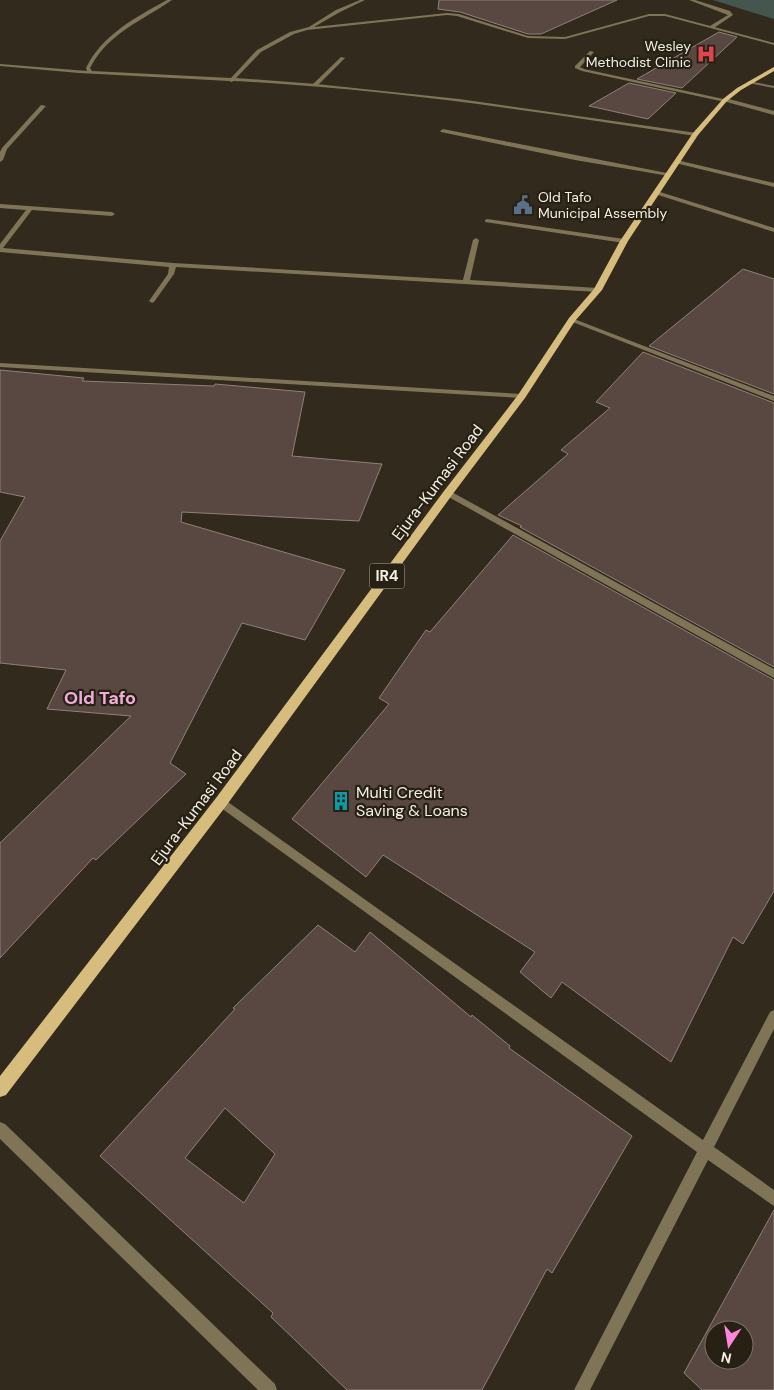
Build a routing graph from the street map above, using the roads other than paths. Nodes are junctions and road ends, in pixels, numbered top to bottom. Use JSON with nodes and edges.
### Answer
{"nodes":[{"id":1,"x":170,"y":0,"type":"edge"},
{"id":2,"x":363,"y":0,"type":"edge"},
{"id":3,"x":691,"y":0,"type":"edge"},
{"id":4,"x":712,"y":27,"type":"junction"},
{"id":5,"x":307,"y":29,"type":"junction"},
{"id":6,"x":774,"y":44,"type":"edge"},
{"id":7,"x":592,"y":52,"type":"dead end"},
{"id":8,"x":343,"y":58,"type":"dead end"},
{"id":9,"x":0,"y":66,"type":"edge"},
{"id":10,"x":774,"y":69,"type":"edge"},
{"id":11,"x":90,"y":72,"type":"junction"},
{"id":12,"x":231,"y":80,"type":"junction"},
{"id":13,"x":750,"y":82,"type":"junction"},
{"id":14,"x":315,"y":85,"type":"junction"},
{"id":15,"x":774,"y":87,"type":"edge"},
{"id":16,"x":724,"y":100,"type":"junction"},
{"id":17,"x":43,"y":106,"type":"dead end"},
{"id":18,"x":774,"y":113,"type":"edge"},
{"id":19,"x":443,"y":132,"type":"dead end"},
{"id":20,"x":695,"y":134,"type":"junction"},
{"id":21,"x":0,"y":160,"type":"edge"},
{"id":22,"x":677,"y":162,"type":"junction"},
{"id":23,"x":669,"y":174,"type":"junction"},
{"id":24,"x":774,"y":184,"type":"edge"},
{"id":25,"x":657,"y":193,"type":"junction"},
{"id":26,"x":0,"y":206,"type":"edge"},
{"id":27,"x":30,"y":209,"type":"junction"},
{"id":28,"x":112,"y":214,"type":"dead end"},
{"id":29,"x":487,"y":221,"type":"dead end"},
{"id":30,"x":774,"y":230,"type":"edge"},
{"id":31,"x":476,"y":240,"type":"dead end"},
{"id":32,"x":624,"y":241,"type":"junction"},
{"id":33,"x":0,"y":249,"type":"edge"},
{"id":34,"x":173,"y":265,"type":"junction"},
{"id":35,"x":466,"y":282,"type":"junction"},
{"id":36,"x":598,"y":290,"type":"junction"},
{"id":37,"x":152,"y":301,"type":"dead end"},
{"id":38,"x":572,"y":320,"type":"junction"},
{"id":39,"x":0,"y":364,"type":"edge"},
{"id":40,"x":522,"y":396,"type":"junction"},
{"id":41,"x":774,"y":400,"type":"edge"},
{"id":42,"x":448,"y":494,"type":"junction"},
{"id":43,"x":774,"y":674,"type":"edge"},
{"id":44,"x":221,"y":802,"type":"junction"},
{"id":45,"x":774,"y":1016,"type":"edge"},
{"id":46,"x":0,"y":1089,"type":"edge"},
{"id":47,"x":0,"y":1129,"type":"edge"},
{"id":48,"x":705,"y":1150,"type":"junction"},
{"id":49,"x":774,"y":1199,"type":"edge"},
{"id":50,"x":269,"y":1390,"type":"edge"},
{"id":51,"x":582,"y":1390,"type":"edge"}],
"edges":[{"from":1,"to":11,"type":"street"},
{"from":2,"to":5,"type":"street"},
{"from":3,"to":4,"type":"street"},
{"from":4,"to":5,"type":"street"},
{"from":4,"to":6,"type":"street"},
{"from":5,"to":12,"type":"street"},
{"from":7,"to":16,"type":"street"},
{"from":8,"to":14,"type":"street"},
{"from":9,"to":11,"type":"street"},
{"from":10,"to":13,"type":"main road","name":"Ejura-Kumasi Road","number":"IR4"},
{"from":11,"to":12,"type":"street"},
{"from":12,"to":14,"type":"street"},
{"from":13,"to":15,"type":"street"},
{"from":13,"to":16,"type":"main road","name":"Ejura-Kumasi Road","number":"IR4"},
{"from":14,"to":20,"type":"street"},
{"from":16,"to":18,"type":"street"},
{"from":16,"to":20,"type":"main road","name":"Ejura-Kumasi Road","number":"IR4"},
{"from":17,"to":21,"type":"street"},
{"from":19,"to":23,"type":"street"},
{"from":20,"to":22,"type":"main road","name":"Ejura-Kumasi Road","number":"IR4"},
{"from":22,"to":23,"type":"main road","name":"Ejura-Kumasi Road","number":"IR4"},
{"from":22,"to":24,"type":"street"},
{"from":23,"to":25,"type":"main road","name":"Ejura-Kumasi Road","number":"IR4"},
{"from":25,"to":30,"type":"street"},
{"from":25,"to":32,"type":"main road","name":"Ejura-Kumasi Road","number":"IR4"},
{"from":26,"to":27,"type":"street"},
{"from":27,"to":28,"type":"street"},
{"from":27,"to":33,"type":"street"},
{"from":29,"to":32,"type":"street"},
{"from":31,"to":35,"type":"street"},
{"from":32,"to":36,"type":"main road","name":"Ejura-Kumasi Road","number":"IR4"},
{"from":33,"to":34,"type":"street"},
{"from":34,"to":35,"type":"street"},
{"from":34,"to":37,"type":"street"},
{"from":35,"to":36,"type":"street"},
{"from":36,"to":38,"type":"main road","name":"Ejura-Kumasi Road","number":"IR4"},
{"from":38,"to":40,"type":"main road","name":"Ejura-Kumasi Road","number":"IR4"},
{"from":38,"to":41,"type":"street"},
{"from":39,"to":40,"type":"street"},
{"from":40,"to":42,"type":"main road","name":"Ejura-Kumasi Road","number":"IR4"},
{"from":42,"to":43,"type":"street"},
{"from":42,"to":44,"type":"main road","name":"Ejura-Kumasi Road","number":"IR4"},
{"from":44,"to":46,"type":"main road","name":"Ejura-Kumasi Road","number":"IR4"},
{"from":44,"to":48,"type":"street"},
{"from":45,"to":48,"type":"street"},
{"from":47,"to":50,"type":"street"},
{"from":48,"to":49,"type":"street"},
{"from":48,"to":51,"type":"street"}]}
